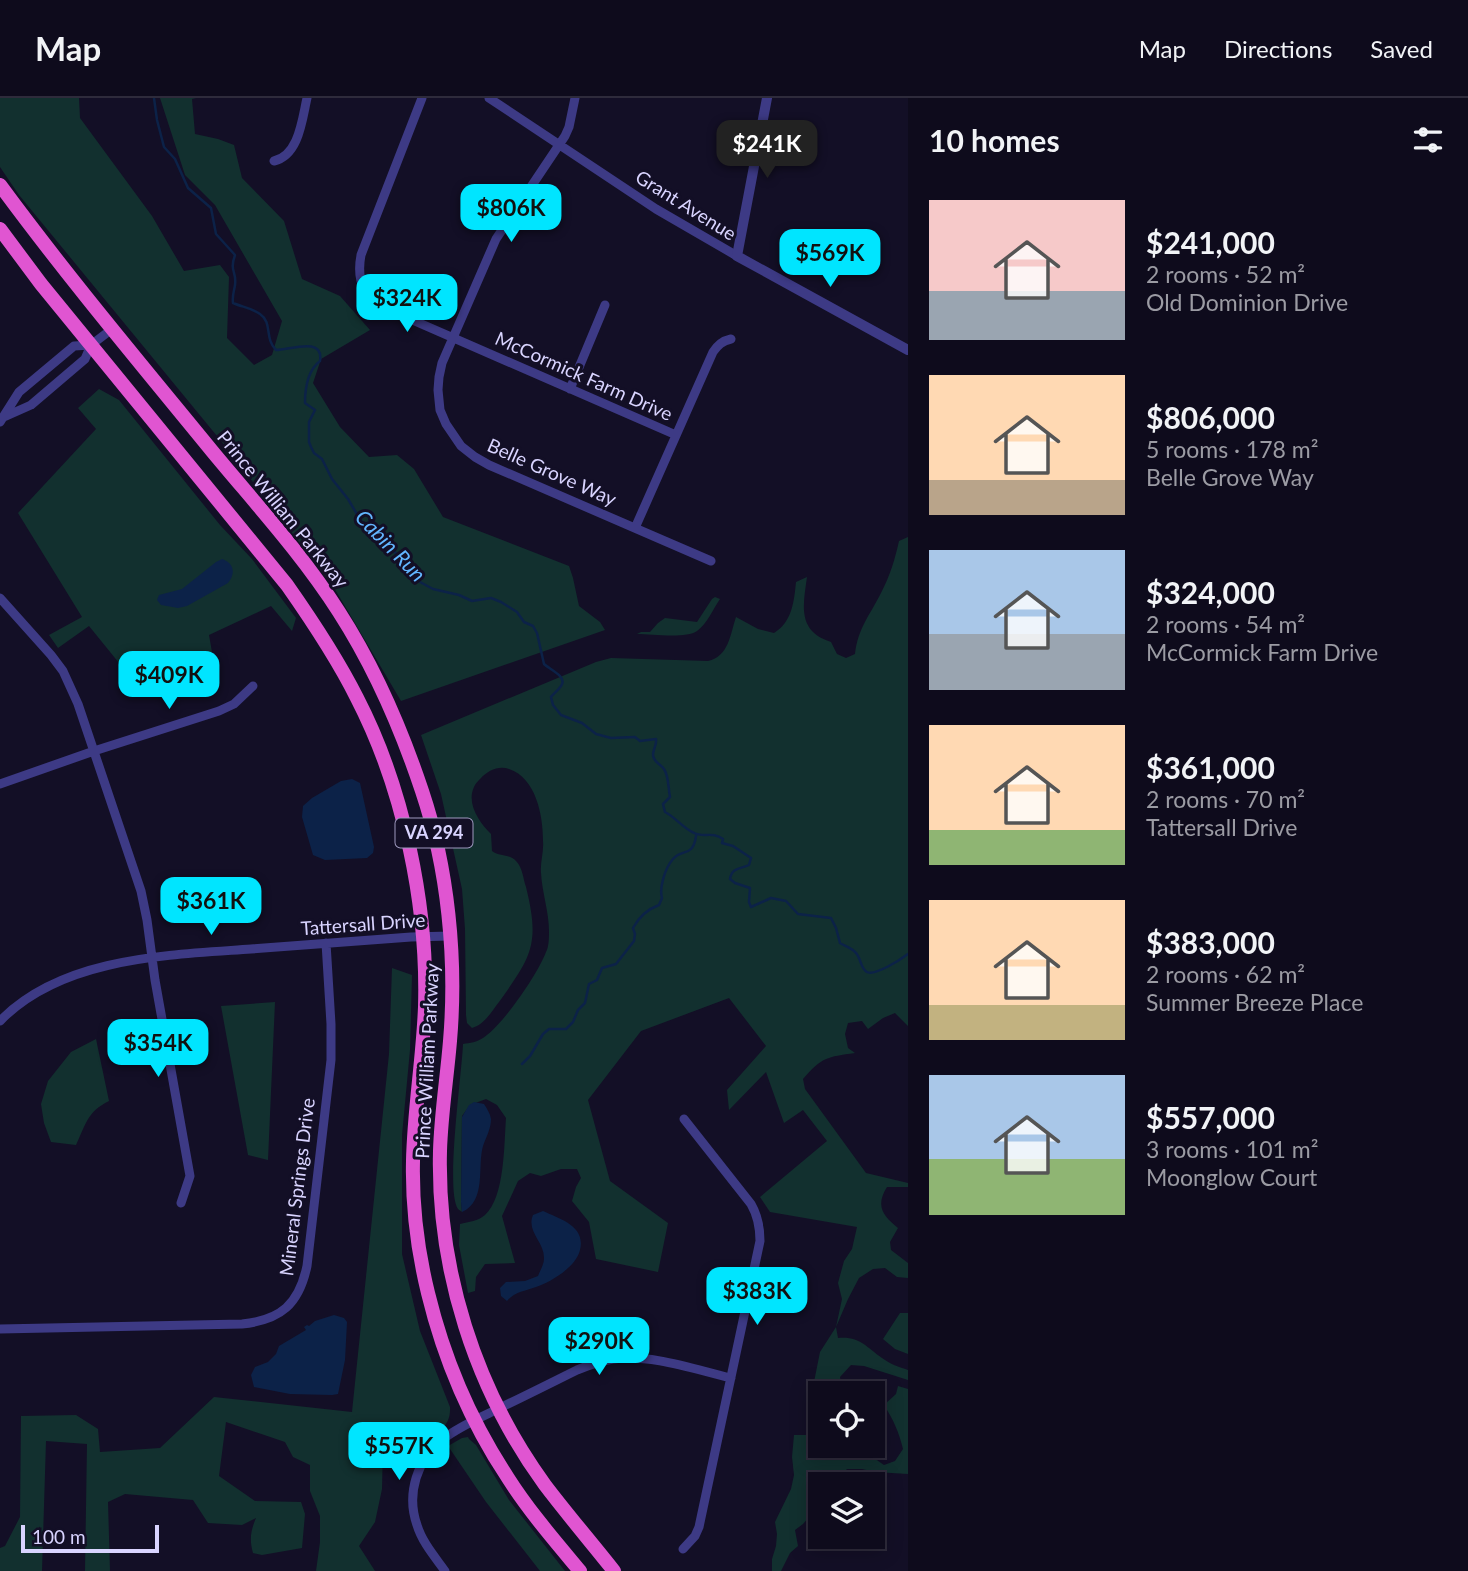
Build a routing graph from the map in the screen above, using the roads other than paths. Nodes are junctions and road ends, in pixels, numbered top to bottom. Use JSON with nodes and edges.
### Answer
{"nodes":[{"id":1,"x":307,"y":98,"type":"edge"},
{"id":2,"x":422,"y":98,"type":"edge"},
{"id":3,"x":575,"y":98,"type":"edge"},
{"id":4,"x":767,"y":98,"type":"edge"},
{"id":5,"x":493,"y":99,"type":"edge"},
{"id":6,"x":560,"y":144,"type":"junction"},
{"id":7,"x":274,"y":161,"type":"dead end"},
{"id":8,"x":0,"y":185,"type":"edge"},
{"id":9,"x":0,"y":229,"type":"edge"},
{"id":10,"x":737,"y":256,"type":"junction"},
{"id":11,"x":605,"y":305,"type":"dead end"},
{"id":12,"x":112,"y":329,"type":"junction"},
{"id":13,"x":453,"y":338,"type":"junction"},
{"id":14,"x":731,"y":339,"type":"dead end"},
{"id":15,"x":91,"y":345,"type":"junction"},
{"id":16,"x":908,"y":350,"type":"edge"},
{"id":17,"x":570,"y":389,"type":"junction"},
{"id":18,"x":1,"y":417,"type":"edge"},
{"id":19,"x":676,"y":435,"type":"junction"},
{"id":20,"x":635,"y":528,"type":"junction"},
{"id":21,"x":711,"y":561,"type":"dead end"},
{"id":22,"x":0,"y":598,"type":"edge"},
{"id":23,"x":253,"y":686,"type":"dead end"},
{"id":24,"x":94,"y":751,"type":"junction"},
{"id":25,"x":0,"y":785,"type":"edge"},
{"id":26,"x":450,"y":936,"type":"junction"},
{"id":27,"x":422,"y":937,"type":"junction"},
{"id":28,"x":326,"y":943,"type":"junction"},
{"id":29,"x":152,"y":957,"type":"junction"},
{"id":30,"x":0,"y":1021,"type":"edge"},
{"id":31,"x":684,"y":1119,"type":"dead end"},
{"id":32,"x":181,"y":1203,"type":"dead end"},
{"id":33,"x":0,"y":1329,"type":"edge"},
{"id":34,"x":731,"y":1378,"type":"junction"},
{"id":35,"x":499,"y":1409,"type":"junction"},
{"id":36,"x":475,"y":1420,"type":"junction"},
{"id":37,"x":683,"y":1549,"type":"dead end"},
{"id":38,"x":445,"y":1571,"type":"edge"},
{"id":39,"x":579,"y":1571,"type":"edge"},
{"id":40,"x":614,"y":1571,"type":"edge"}],
"edges":[{"from":1,"to":7,"type":"street"},
{"from":2,"to":13,"type":"street","name":"McCormick Farm Drive"},
{"from":3,"to":6,"type":"street","name":"Belle Grove Way"},
{"from":4,"to":10,"type":"street"},
{"from":5,"to":6,"type":"street","name":"Grant Avenue"},
{"from":6,"to":10,"type":"street","name":"Grant Avenue"},
{"from":6,"to":13,"type":"street","name":"Belle Grove Way"},
{"from":8,"to":12,"type":"highway","name":"Prince William Parkway","number":"VA 294"},
{"from":9,"to":15,"type":"highway","name":"Prince William Parkway","number":"VA 294"},
{"from":10,"to":16,"type":"street","name":"Grant Avenue"},
{"from":11,"to":17,"type":"street"},
{"from":12,"to":15,"type":"street"},
{"from":12,"to":26,"type":"highway","name":"Prince William Parkway","number":"VA 294"},
{"from":13,"to":17,"type":"street","name":"McCormick Farm Drive"},
{"from":13,"to":20,"type":"street","name":"Belle Grove Way"},
{"from":14,"to":19,"type":"street"},
{"from":15,"to":18,"type":"street"},
{"from":15,"to":18,"type":"street"},
{"from":15,"to":27,"type":"highway","name":"Prince William Parkway","number":"VA 294"},
{"from":17,"to":19,"type":"street","name":"McCormick Farm Drive"},
{"from":19,"to":20,"type":"street"},
{"from":20,"to":21,"type":"street","name":"Belle Grove Way"},
{"from":22,"to":24,"type":"street"},
{"from":23,"to":24,"type":"street"},
{"from":24,"to":25,"type":"street"},
{"from":24,"to":29,"type":"street"},
{"from":26,"to":27,"type":"street","name":"Tattersall Drive"},
{"from":26,"to":35,"type":"highway","name":"Prince William Parkway","number":"VA 294"},
{"from":27,"to":28,"type":"street","name":"Tattersall Drive"},
{"from":27,"to":36,"type":"highway","name":"Prince William Parkway","number":"VA 294"},
{"from":28,"to":29,"type":"street","name":"Tattersall Drive"},
{"from":28,"to":33,"type":"street","name":"Mineral Springs Drive"},
{"from":29,"to":30,"type":"street","name":"Tattersall Drive"},
{"from":29,"to":32,"type":"street"},
{"from":31,"to":34,"type":"street"},
{"from":34,"to":35,"type":"street"},
{"from":34,"to":37,"type":"street"},
{"from":35,"to":36,"type":"street"},
{"from":35,"to":40,"type":"highway","name":"Prince William Parkway","number":"VA 294"},
{"from":36,"to":38,"type":"street"},
{"from":36,"to":39,"type":"highway","name":"Prince William Parkway","number":"VA 294"}]}
